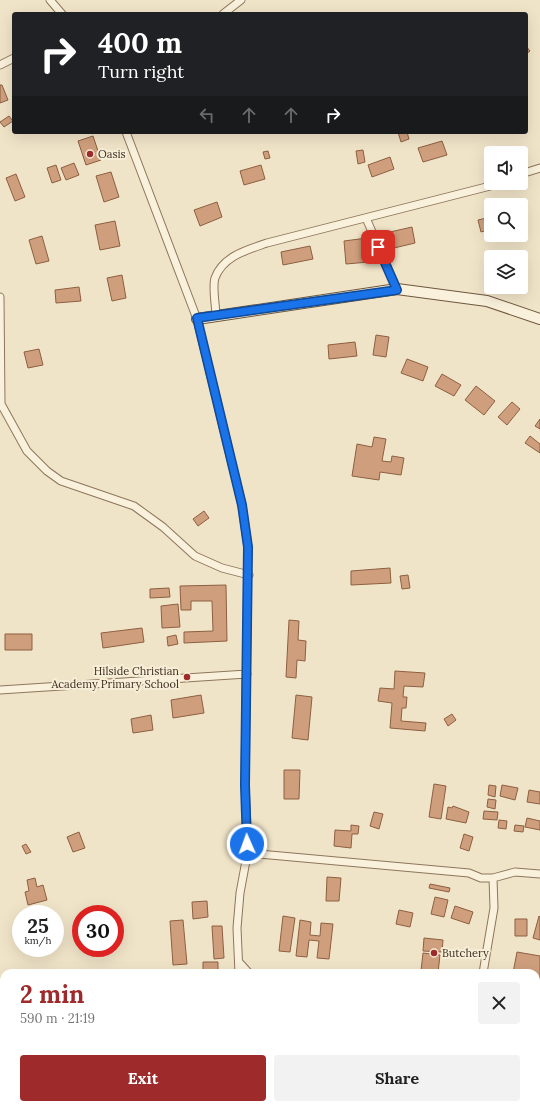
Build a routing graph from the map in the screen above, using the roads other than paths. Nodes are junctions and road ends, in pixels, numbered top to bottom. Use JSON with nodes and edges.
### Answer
{"nodes":[{"id":1,"x":50,"y":0,"type":"edge"},
{"id":2,"x":241,"y":0,"type":"edge"},
{"id":3,"x":60,"y":12,"type":"edge"},
{"id":4,"x":225,"y":12,"type":"edge"},
{"id":5,"x":12,"y":59,"type":"edge"},
{"id":6,"x":0,"y":65,"type":"edge"},
{"id":7,"x":127,"y":134,"type":"edge"},
{"id":8,"x":540,"y":168,"type":"edge"},
{"id":9,"x":528,"y":172,"type":"edge"},
{"id":10,"x":484,"y":188,"type":"edge"},
{"id":11,"x":366,"y":218,"type":"junction"},
{"id":12,"x":397,"y":290,"type":"junction"},
{"id":13,"x":0,"y":297,"type":"edge"},
{"id":14,"x":216,"y":316,"type":"junction"},
{"id":15,"x":197,"y":318,"type":"junction"},
{"id":16,"x":540,"y":319,"type":"edge"},
{"id":17,"x":249,"y":575,"type":"junction"},
{"id":18,"x":247,"y":674,"type":"junction"},
{"id":19,"x":0,"y":690,"type":"edge"},
{"id":20,"x":248,"y":850,"type":"junction"},
{"id":21,"x":540,"y":874,"type":"edge"},
{"id":22,"x":493,"y":878,"type":"junction"},
{"id":23,"x":240,"y":962,"type":"junction"},
{"id":24,"x":239,"y":969,"type":"edge"},
{"id":25,"x":246,"y":969,"type":"edge"},
{"id":26,"x":484,"y":969,"type":"edge"}],
"edges":[{"from":1,"to":3,"type":"street"},
{"from":2,"to":4,"type":"street"},
{"from":5,"to":6,"type":"street"},
{"from":7,"to":15,"type":"street"},
{"from":8,"to":9,"type":"street"},
{"from":10,"to":11,"type":"street"},
{"from":11,"to":12,"type":"street"},
{"from":11,"to":14,"type":"street"},
{"from":12,"to":14,"type":"main road"},
{"from":12,"to":16,"type":"main road"},
{"from":13,"to":17,"type":"street"},
{"from":14,"to":15,"type":"main road"},
{"from":15,"to":17,"type":"street"},
{"from":17,"to":18,"type":"street"},
{"from":18,"to":19,"type":"street"},
{"from":18,"to":20,"type":"street"},
{"from":20,"to":22,"type":"street"},
{"from":20,"to":23,"type":"street"},
{"from":21,"to":22,"type":"street"},
{"from":22,"to":26,"type":"street"},
{"from":23,"to":24,"type":"street"},
{"from":23,"to":25,"type":"street"}]}
